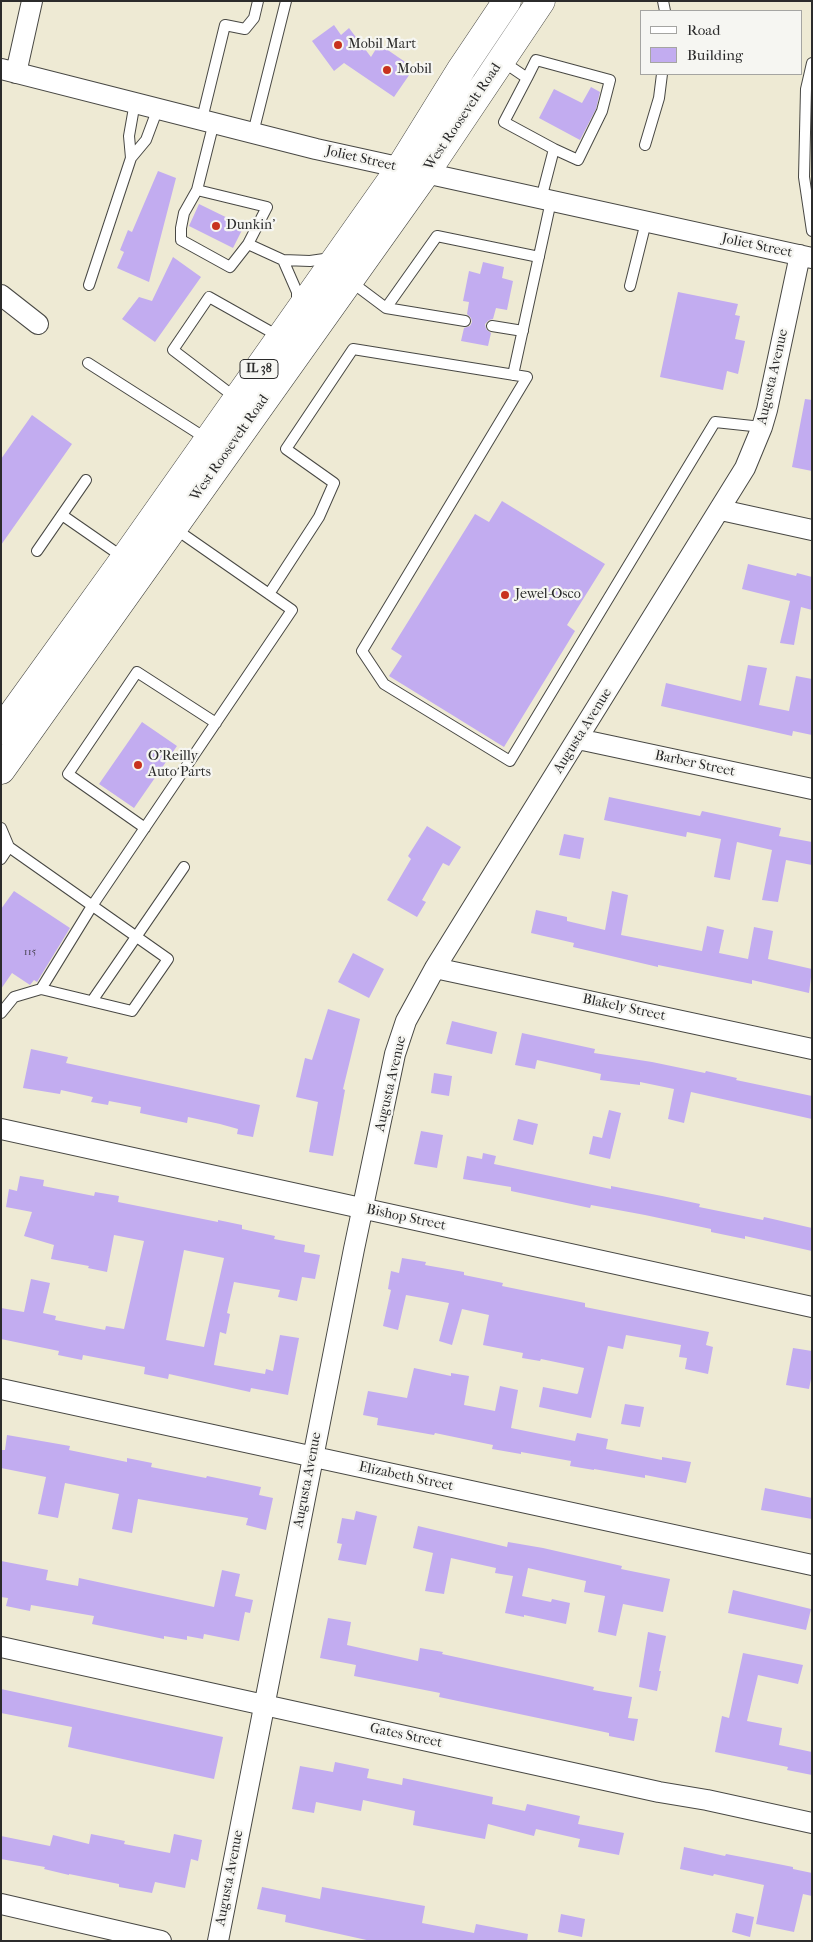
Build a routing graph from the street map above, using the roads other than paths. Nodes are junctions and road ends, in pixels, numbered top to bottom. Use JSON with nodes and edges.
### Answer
{"nodes":[{"id":1,"x":32,"y":1,"type":"edge"},
{"id":2,"x":258,"y":1,"type":"edge"},
{"id":3,"x":286,"y":1,"type":"edge"},
{"id":4,"x":507,"y":1,"type":"edge"},
{"id":5,"x":541,"y":1,"type":"edge"},
{"id":6,"x":501,"y":61,"type":"junction"},
{"id":7,"x":812,"y":63,"type":"edge"},
{"id":8,"x":9,"y":71,"type":"edge"},
{"id":9,"x":662,"y":75,"type":"edge"},
{"id":10,"x":527,"y":78,"type":"junction"},
{"id":11,"x":135,"y":102,"type":"junction"},
{"id":12,"x":158,"y":108,"type":"junction"},
{"id":13,"x":208,"y":121,"type":"junction"},
{"id":14,"x":253,"y":133,"type":"junction"},
{"id":15,"x":645,"y":145,"type":"dead end"},
{"id":16,"x":554,"y":149,"type":"junction"},
{"id":17,"x":131,"y":158,"type":"junction"},
{"id":18,"x":413,"y":171,"type":"junction"},
{"id":19,"x":197,"y":190,"type":"junction"},
{"id":20,"x":546,"y":200,"type":"junction"},
{"id":21,"x":646,"y":222,"type":"junction"},
{"id":22,"x":812,"y":231,"type":"edge"},
{"id":23,"x":248,"y":244,"type":"junction"},
{"id":24,"x":339,"y":256,"type":"junction"},
{"id":25,"x":539,"y":257,"type":"junction"},
{"id":26,"x":806,"y":257,"type":"edge"},
{"id":27,"x":283,"y":260,"type":"junction"},
{"id":28,"x":349,"y":280,"type":"junction"},
{"id":29,"x":89,"y":285,"type":"dead end"},
{"id":30,"x":630,"y":286,"type":"dead end"},
{"id":31,"x":1,"y":294,"type":"edge"},
{"id":32,"x":386,"y":308,"type":"junction"},
{"id":33,"x":465,"y":321,"type":"dead end"},
{"id":34,"x":38,"y":324,"type":"dead end"},
{"id":35,"x":289,"y":326,"type":"junction"},
{"id":36,"x":492,"y":326,"type":"dead end"},
{"id":37,"x":522,"y":331,"type":"junction"},
{"id":38,"x":88,"y":363,"type":"dead end"},
{"id":39,"x":513,"y":375,"type":"junction"},
{"id":40,"x":238,"y":399,"type":"junction"},
{"id":41,"x":762,"y":428,"type":"junction"},
{"id":42,"x":209,"y":440,"type":"junction"},
{"id":43,"x":86,"y":480,"type":"dead end"},
{"id":44,"x":721,"y":510,"type":"junction"},
{"id":45,"x":62,"y":515,"type":"junction"},
{"id":46,"x":174,"y":528,"type":"junction"},
{"id":47,"x":812,"y":530,"type":"edge"},
{"id":48,"x":37,"y":551,"type":"dead end"},
{"id":49,"x":125,"y":558,"type":"junction"},
{"id":50,"x":269,"y":594,"type":"junction"},
{"id":51,"x":216,"y":723,"type":"junction"},
{"id":52,"x":1,"y":730,"type":"edge"},
{"id":53,"x":578,"y":739,"type":"junction"},
{"id":54,"x":1,"y":770,"type":"edge"},
{"id":55,"x":812,"y":790,"type":"edge"},
{"id":56,"x":1,"y":828,"type":"edge"},
{"id":57,"x":145,"y":828,"type":"junction"},
{"id":58,"x":5,"y":847,"type":"edge"},
{"id":59,"x":1,"y":859,"type":"edge"},
{"id":60,"x":184,"y":867,"type":"dead end"},
{"id":61,"x":92,"y":906,"type":"junction"},
{"id":62,"x":136,"y":937,"type":"junction"},
{"id":63,"x":435,"y":968,"type":"junction"},
{"id":64,"x":42,"y":988,"type":"junction"},
{"id":65,"x":92,"y":1001,"type":"junction"},
{"id":66,"x":1,"y":1013,"type":"edge"},
{"id":67,"x":812,"y":1049,"type":"edge"},
{"id":68,"x":1,"y":1129,"type":"edge"},
{"id":69,"x":363,"y":1208,"type":"junction"},
{"id":70,"x":812,"y":1307,"type":"edge"},
{"id":71,"x":1,"y":1389,"type":"edge"},
{"id":72,"x":313,"y":1457,"type":"junction"},
{"id":73,"x":812,"y":1565,"type":"edge"},
{"id":74,"x":1,"y":1647,"type":"edge"},
{"id":75,"x":264,"y":1705,"type":"junction"},
{"id":76,"x":812,"y":1823,"type":"edge"},
{"id":77,"x":1,"y":1904,"type":"edge"},
{"id":78,"x":161,"y":1941,"type":"edge"},
{"id":79,"x":218,"y":1941,"type":"edge"}],
"edges":[{"from":1,"to":8,"type":"street"},
{"from":2,"to":13,"type":"lane"},
{"from":3,"to":14,"type":"lane"},
{"from":4,"to":18,"type":"main road","name":"West Roosevelt Road","number":"IL 38"},
{"from":5,"to":6,"type":"main road","name":"West Roosevelt Road","number":"IL 38"},
{"from":6,"to":10,"type":"lane"},
{"from":6,"to":18,"type":"main road","name":"West Roosevelt Road","number":"IL 38"},
{"from":7,"to":22,"type":"lane"},
{"from":8,"to":11,"type":"street","name":"Joliet Street"},
{"from":9,"to":15,"type":"lane"},
{"from":10,"to":16,"type":"lane"},
{"from":10,"to":16,"type":"lane"},
{"from":11,"to":12,"type":"street","name":"Joliet Street"},
{"from":11,"to":17,"type":"lane"},
{"from":12,"to":13,"type":"street","name":"Joliet Street"},
{"from":12,"to":17,"type":"lane"},
{"from":13,"to":14,"type":"street","name":"Joliet Street"},
{"from":13,"to":19,"type":"lane"},
{"from":14,"to":18,"type":"street","name":"Joliet Street"},
{"from":16,"to":20,"type":"lane"},
{"from":17,"to":29,"type":"lane"},
{"from":18,"to":20,"type":"street","name":"Joliet Street"},
{"from":18,"to":24,"type":"main road","name":"West Roosevelt Road","number":"IL 38"},
{"from":18,"to":28,"type":"main road","name":"West Roosevelt Road","number":"IL 38"},
{"from":19,"to":23,"type":"lane"},
{"from":19,"to":23,"type":"lane"},
{"from":20,"to":21,"type":"street","name":"Joliet Street"},
{"from":20,"to":25,"type":"lane"},
{"from":21,"to":26,"type":"street","name":"Joliet Street"},
{"from":21,"to":30,"type":"lane"},
{"from":23,"to":27,"type":"lane"},
{"from":24,"to":27,"type":"lane"},
{"from":24,"to":35,"type":"main road","name":"West Roosevelt Road","number":"IL 38"},
{"from":25,"to":32,"type":"lane"},
{"from":25,"to":37,"type":"lane"},
{"from":26,"to":41,"type":"street","name":"Augusta Avenue"},
{"from":27,"to":35,"type":"lane"},
{"from":28,"to":32,"type":"lane"},
{"from":28,"to":46,"type":"main road","name":"West Roosevelt Road","number":"IL 38"},
{"from":31,"to":34,"type":"street"},
{"from":32,"to":33,"type":"lane"},
{"from":35,"to":40,"type":"main road","name":"West Roosevelt Road","number":"IL 38"},
{"from":35,"to":40,"type":"lane"},
{"from":36,"to":37,"type":"lane"},
{"from":37,"to":39,"type":"lane"},
{"from":38,"to":42,"type":"lane"},
{"from":39,"to":41,"type":"lane"},
{"from":39,"to":50,"type":"lane"},
{"from":40,"to":42,"type":"main road","name":"West Roosevelt Road","number":"IL 38"},
{"from":41,"to":44,"type":"street","name":"Augusta Avenue"},
{"from":42,"to":49,"type":"main road","name":"West Roosevelt Road","number":"IL 38"},
{"from":43,"to":45,"type":"lane"},
{"from":44,"to":47,"type":"street"},
{"from":44,"to":53,"type":"street","name":"Augusta Avenue"},
{"from":45,"to":48,"type":"lane"},
{"from":45,"to":49,"type":"lane"},
{"from":46,"to":50,"type":"lane"},
{"from":46,"to":54,"type":"main road","name":"West Roosevelt Road","number":"IL 38"},
{"from":49,"to":52,"type":"main road","name":"West Roosevelt Road","number":"IL 38"},
{"from":50,"to":51,"type":"lane"},
{"from":51,"to":57,"type":"lane"},
{"from":51,"to":57,"type":"lane"},
{"from":53,"to":55,"type":"street","name":"Barber Street"},
{"from":53,"to":63,"type":"street","name":"Augusta Avenue"},
{"from":56,"to":58,"type":"lane"},
{"from":57,"to":61,"type":"lane"},
{"from":58,"to":59,"type":"lane"},
{"from":58,"to":61,"type":"lane"},
{"from":60,"to":62,"type":"lane"},
{"from":61,"to":62,"type":"lane"},
{"from":61,"to":64,"type":"lane"},
{"from":62,"to":65,"type":"lane"},
{"from":62,"to":65,"type":"lane"},
{"from":63,"to":67,"type":"street","name":"Blakely Street"},
{"from":63,"to":69,"type":"street","name":"Augusta Avenue"},
{"from":64,"to":65,"type":"lane"},
{"from":64,"to":66,"type":"lane"},
{"from":68,"to":69,"type":"street","name":"Bishop Street"},
{"from":69,"to":70,"type":"street","name":"Bishop Street"},
{"from":69,"to":72,"type":"street","name":"Augusta Avenue"},
{"from":71,"to":72,"type":"street","name":"Elizabeth Street"},
{"from":72,"to":73,"type":"street","name":"Elizabeth Street"},
{"from":72,"to":75,"type":"street","name":"Augusta Avenue"},
{"from":74,"to":75,"type":"street","name":"Gates Street"},
{"from":75,"to":76,"type":"street","name":"Gates Street"},
{"from":75,"to":79,"type":"street","name":"Augusta Avenue"},
{"from":77,"to":78,"type":"street"}]}
